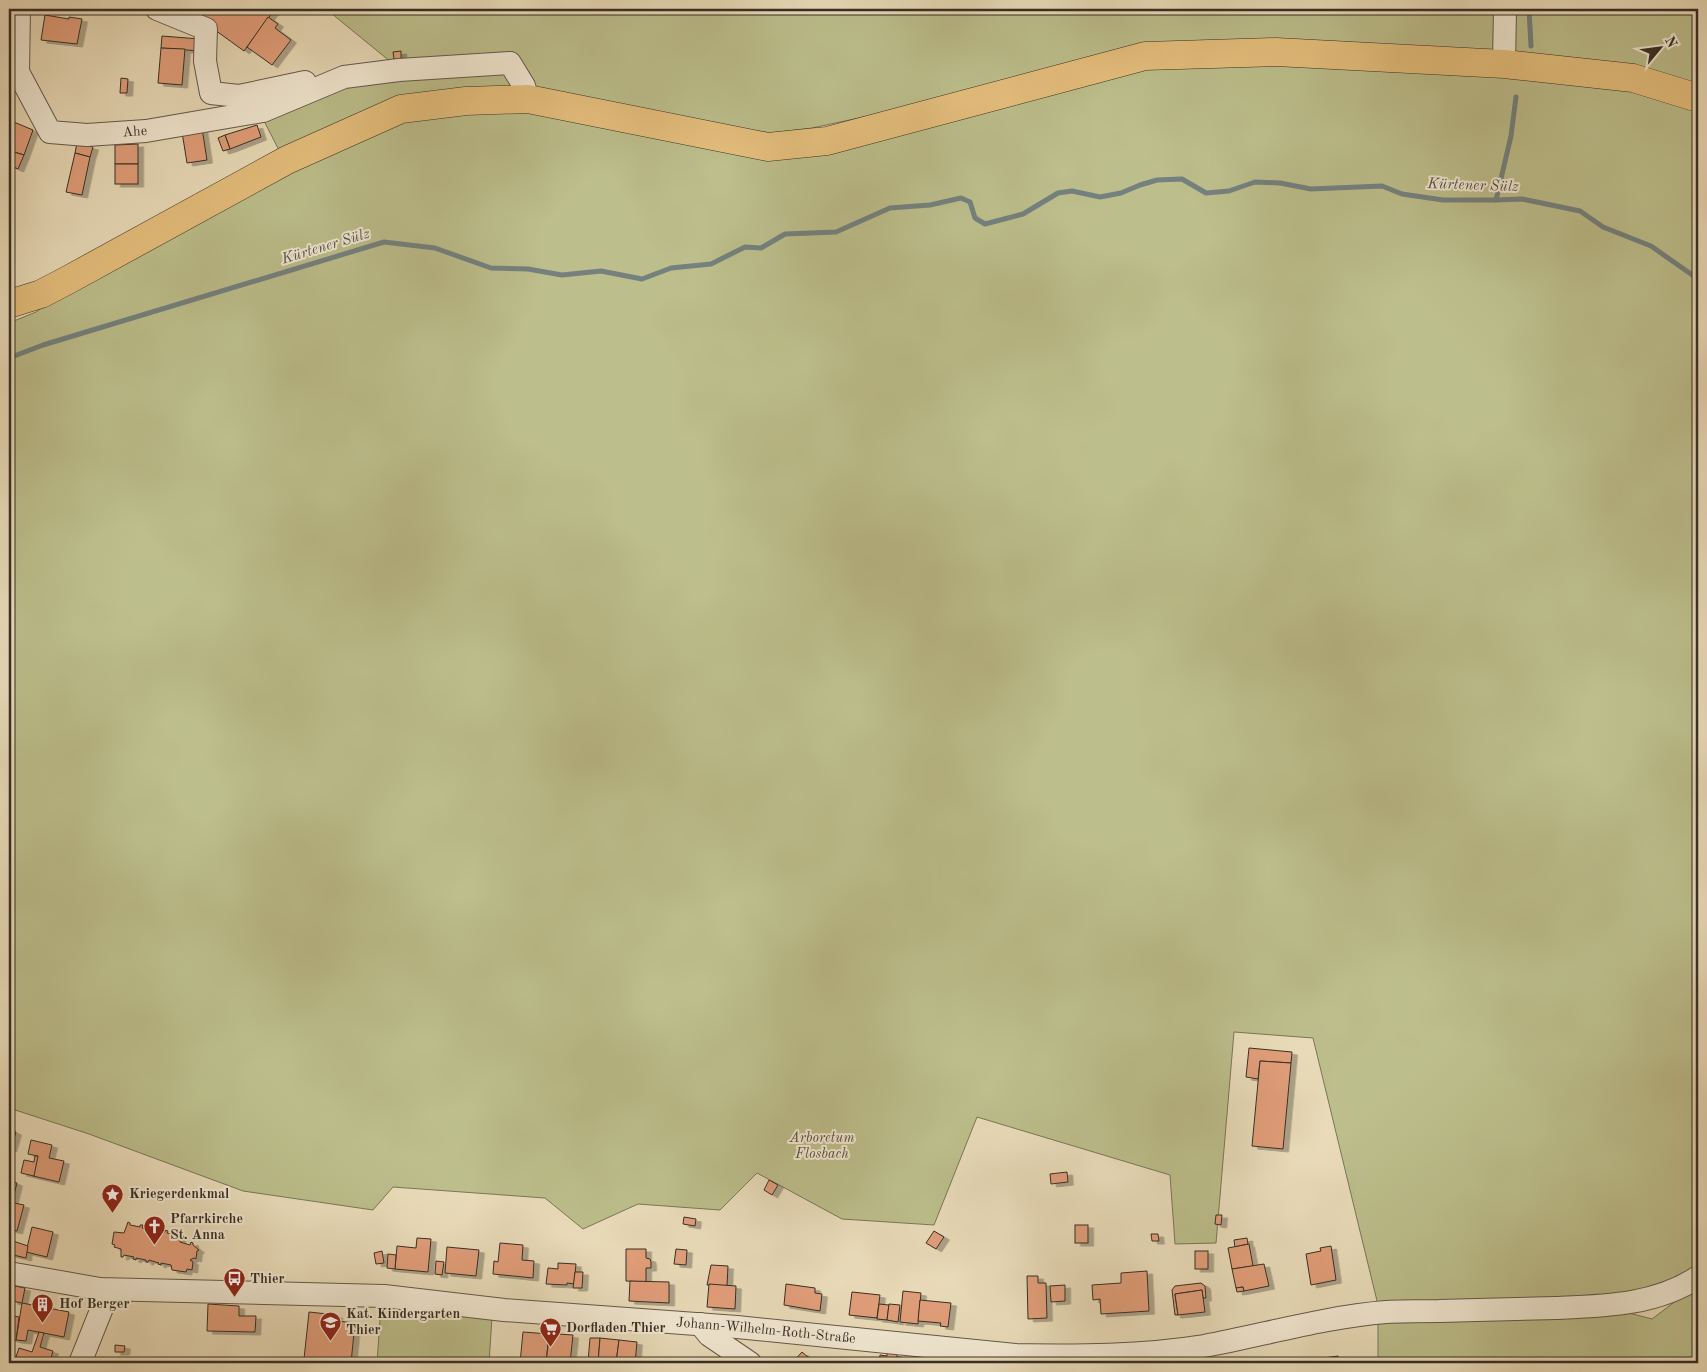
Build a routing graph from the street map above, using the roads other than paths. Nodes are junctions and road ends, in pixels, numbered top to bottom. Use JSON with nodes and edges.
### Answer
{"nodes":[{"id":1,"x":19,"y":9,"type":"edge"},
{"id":2,"x":157,"y":9,"type":"edge"},
{"id":3,"x":1505,"y":9,"type":"edge"},
{"id":4,"x":1504,"y":64,"type":"junction"},
{"id":5,"x":344,"y":77,"type":"junction"},
{"id":6,"x":1698,"y":98,"type":"edge"},
{"id":7,"x":528,"y":99,"type":"junction"},
{"id":8,"x":9,"y":304,"type":"edge"},
{"id":9,"x":9,"y":1273,"type":"edge"},
{"id":10,"x":1698,"y":1277,"type":"edge"},
{"id":11,"x":100,"y":1289,"type":"junction"},
{"id":12,"x":700,"y":1324,"type":"junction"},
{"id":13,"x":80,"y":1363,"type":"edge"},
{"id":14,"x":750,"y":1363,"type":"edge"}],
"edges":[{"from":1,"to":5,"type":"street","name":"Ahe"},
{"from":2,"to":5,"type":"street","name":"Ahe"},
{"from":3,"to":4,"type":"street"},
{"from":4,"to":6,"type":"main road"},
{"from":4,"to":7,"type":"main road"},
{"from":5,"to":7,"type":"street","name":"Ahe"},
{"from":7,"to":8,"type":"main road"},
{"from":9,"to":11,"type":"street","name":"Johann-Wilhelm-Roth-Straße"},
{"from":10,"to":12,"type":"street","name":"Johann-Wilhelm-Roth-Straße"},
{"from":11,"to":12,"type":"street","name":"Johann-Wilhelm-Roth-Straße"},
{"from":11,"to":13,"type":"street"},
{"from":12,"to":14,"type":"street"}]}
